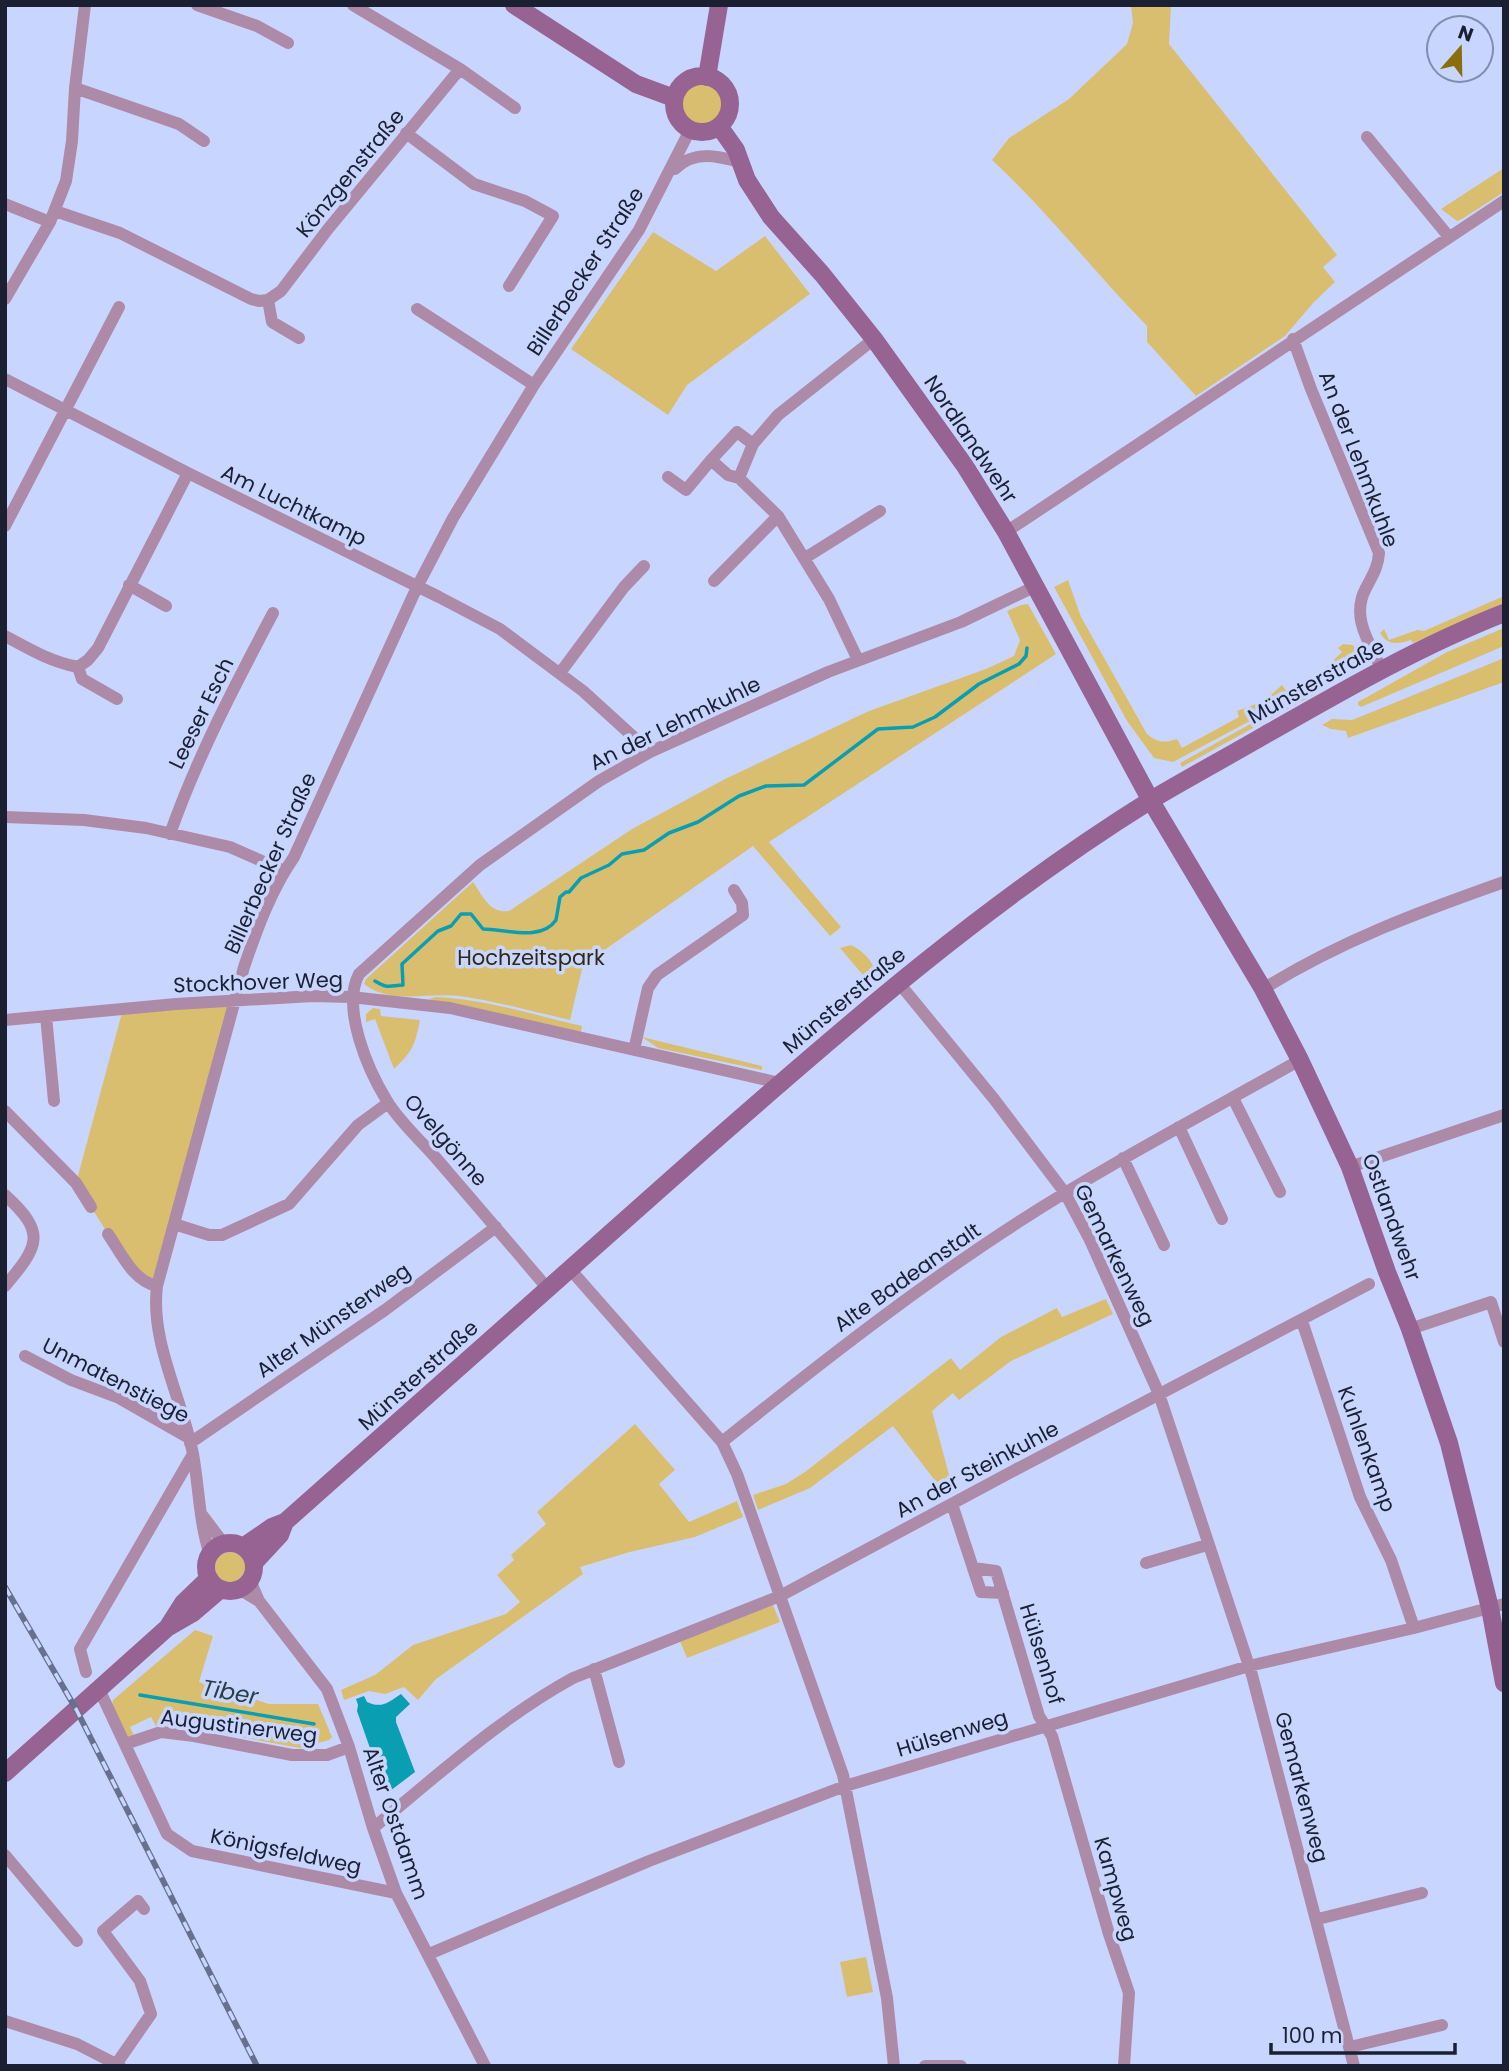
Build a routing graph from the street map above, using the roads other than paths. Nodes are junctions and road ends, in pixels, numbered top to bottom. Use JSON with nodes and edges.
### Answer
{"nodes":[{"id":1,"x":85,"y":5,"type":"edge"},
{"id":2,"x":197,"y":5,"type":"edge"},
{"id":3,"x":353,"y":5,"type":"edge"},
{"id":4,"x":514,"y":5,"type":"edge"},
{"id":5,"x":719,"y":5,"type":"edge"},
{"id":6,"x":288,"y":43,"type":"dead end"},
{"id":7,"x":460,"y":69,"type":"junction"},
{"id":8,"x":707,"y":76,"type":"junction"},
{"id":9,"x":75,"y":88,"type":"junction"},
{"id":10,"x":674,"y":98,"type":"junction"},
{"id":11,"x":515,"y":108,"type":"dead end"},
{"id":12,"x":719,"y":126,"type":"junction"},
{"id":13,"x":690,"y":130,"type":"junction"},
{"id":14,"x":406,"y":133,"type":"junction"},
{"id":15,"x":1367,"y":137,"type":"dead end"},
{"id":16,"x":204,"y":141,"type":"dead end"},
{"id":17,"x":740,"y":162,"type":"junction"},
{"id":18,"x":668,"y":177,"type":"junction"},
{"id":19,"x":1504,"y":201,"type":"edge"},
{"id":20,"x":5,"y":204,"type":"edge"},
{"id":21,"x":52,"y":216,"type":"junction"},
{"id":22,"x":1449,"y":237,"type":"junction"},
{"id":23,"x":509,"y":286,"type":"dead end"},
{"id":24,"x":5,"y":299,"type":"edge"},
{"id":25,"x":268,"y":300,"type":"junction"},
{"id":26,"x":119,"y":307,"type":"dead end"},
{"id":27,"x":417,"y":309,"type":"dead end"},
{"id":28,"x":299,"y":338,"type":"dead end"},
{"id":29,"x":874,"y":339,"type":"junction"},
{"id":30,"x":1293,"y":339,"type":"junction"},
{"id":31,"x":5,"y":379,"type":"edge"},
{"id":32,"x":534,"y":386,"type":"junction"},
{"id":33,"x":66,"y":411,"type":"junction"},
{"id":34,"x":753,"y":444,"type":"junction"},
{"id":35,"x":710,"y":460,"type":"junction"},
{"id":36,"x":188,"y":473,"type":"junction"},
{"id":37,"x":668,"y":477,"type":"dead end"},
{"id":38,"x":739,"y":478,"type":"junction"},
{"id":39,"x":880,"y":511,"type":"dead end"},
{"id":40,"x":778,"y":516,"type":"junction"},
{"id":41,"x":5,"y":526,"type":"edge"},
{"id":42,"x":1006,"y":532,"type":"junction"},
{"id":43,"x":805,"y":558,"type":"junction"},
{"id":44,"x":644,"y":566,"type":"dead end"},
{"id":45,"x":714,"y":581,"type":"dead end"},
{"id":46,"x":129,"y":585,"type":"junction"},
{"id":47,"x":1036,"y":586,"type":"junction"},
{"id":48,"x":417,"y":587,"type":"junction"},
{"id":49,"x":166,"y":606,"type":"dead end"},
{"id":50,"x":273,"y":613,"type":"dead end"},
{"id":51,"x":1504,"y":613,"type":"edge"},
{"id":52,"x":5,"y":636,"type":"edge"},
{"id":53,"x":858,"y":660,"type":"junction"},
{"id":54,"x":78,"y":667,"type":"junction"},
{"id":55,"x":1382,"y":670,"type":"junction"},
{"id":56,"x":560,"y":673,"type":"junction"},
{"id":57,"x":117,"y":699,"type":"dead end"},
{"id":58,"x":650,"y":752,"type":"junction"},
{"id":59,"x":1151,"y":801,"type":"junction"},
{"id":60,"x":5,"y":817,"type":"edge"},
{"id":61,"x":170,"y":834,"type":"junction"},
{"id":62,"x":284,"y":871,"type":"junction"},
{"id":63,"x":1504,"y":882,"type":"edge"},
{"id":64,"x":734,"y":890,"type":"dead end"},
{"id":65,"x":899,"y":983,"type":"junction"},
{"id":66,"x":1263,"y":989,"type":"junction"},
{"id":67,"x":351,"y":997,"type":"junction"},
{"id":68,"x":236,"y":1002,"type":"junction"},
{"id":69,"x":46,"y":1016,"type":"junction"},
{"id":70,"x":5,"y":1020,"type":"edge"},
{"id":71,"x":634,"y":1050,"type":"junction"},
{"id":72,"x":1300,"y":1060,"type":"junction"},
{"id":73,"x":780,"y":1083,"type":"junction"},
{"id":74,"x":1233,"y":1098,"type":"junction"},
{"id":75,"x":54,"y":1101,"type":"dead end"},
{"id":76,"x":388,"y":1103,"type":"junction"},
{"id":77,"x":5,"y":1111,"type":"edge"},
{"id":78,"x":1504,"y":1115,"type":"edge"},
{"id":79,"x":1179,"y":1127,"type":"junction"},
{"id":80,"x":1123,"y":1158,"type":"junction"},
{"id":81,"x":1350,"y":1167,"type":"junction"},
{"id":82,"x":1280,"y":1192,"type":"dead end"},
{"id":83,"x":1065,"y":1193,"type":"junction"},
{"id":84,"x":5,"y":1195,"type":"edge"},
{"id":85,"x":91,"y":1207,"type":"dead end"},
{"id":86,"x":1222,"y":1219,"type":"dead end"},
{"id":87,"x":174,"y":1224,"type":"junction"},
{"id":88,"x":496,"y":1227,"type":"junction"},
{"id":89,"x":108,"y":1234,"type":"dead end"},
{"id":90,"x":1164,"y":1245,"type":"dead end"},
{"id":91,"x":570,"y":1269,"type":"junction"},
{"id":92,"x":1369,"y":1284,"type":"dead end"},
{"id":93,"x":5,"y":1286,"type":"edge"},
{"id":94,"x":157,"y":1286,"type":"junction"},
{"id":95,"x":548,"y":1289,"type":"junction"},
{"id":96,"x":1302,"y":1321,"type":"junction"},
{"id":97,"x":1410,"y":1329,"type":"junction"},
{"id":98,"x":1504,"y":1342,"type":"edge"},
{"id":99,"x":25,"y":1356,"type":"dead end"},
{"id":100,"x":1159,"y":1394,"type":"junction"},
{"id":101,"x":722,"y":1442,"type":"junction"},
{"id":102,"x":191,"y":1445,"type":"junction"},
{"id":103,"x":952,"y":1504,"type":"junction"},
{"id":104,"x":285,"y":1522,"type":"junction"},
{"id":105,"x":1207,"y":1545,"type":"junction"},
{"id":106,"x":243,"y":1547,"type":"junction"},
{"id":107,"x":217,"y":1549,"type":"junction"},
{"id":108,"x":1146,"y":1563,"type":"dead end"},
{"id":109,"x":974,"y":1568,"type":"junction"},
{"id":110,"x":235,"y":1580,"type":"junction"},
{"id":111,"x":1003,"y":1593,"type":"junction"},
{"id":112,"x":780,"y":1596,"type":"junction"},
{"id":113,"x":1497,"y":1606,"type":"edge"},
{"id":114,"x":1413,"y":1628,"type":"junction"},
{"id":115,"x":1249,"y":1665,"type":"junction"},
{"id":116,"x":594,"y":1669,"type":"junction"},
{"id":117,"x":86,"y":1672,"type":"dead end"},
{"id":118,"x":1504,"y":1683,"type":"edge"},
{"id":119,"x":99,"y":1689,"type":"junction"},
{"id":120,"x":1046,"y":1725,"type":"junction"},
{"id":121,"x":125,"y":1744,"type":"junction"},
{"id":122,"x":349,"y":1748,"type":"junction"},
{"id":123,"x":619,"y":1762,"type":"dead end"},
{"id":124,"x":5,"y":1773,"type":"edge"},
{"id":125,"x":845,"y":1786,"type":"junction"},
{"id":126,"x":373,"y":1828,"type":"junction"},
{"id":127,"x":5,"y":1855,"type":"edge"},
{"id":128,"x":396,"y":1893,"type":"junction"},
{"id":129,"x":1422,"y":1893,"type":"dead end"},
{"id":130,"x":144,"y":1909,"type":"dead end"},
{"id":131,"x":1318,"y":1919,"type":"junction"},
{"id":132,"x":78,"y":1941,"type":"dead end"},
{"id":133,"x":429,"y":1954,"type":"junction"},
{"id":134,"x":5,"y":2021,"type":"edge"},
{"id":135,"x":1442,"y":2025,"type":"dead end"},
{"id":136,"x":1350,"y":2047,"type":"junction"},
{"id":137,"x":119,"y":2065,"type":"edge"},
{"id":138,"x":485,"y":2066,"type":"edge"},
{"id":139,"x":894,"y":2066,"type":"edge"},
{"id":140,"x":925,"y":2066,"type":"edge"},
{"id":141,"x":961,"y":2066,"type":"edge"},
{"id":142,"x":1124,"y":2066,"type":"edge"},
{"id":143,"x":1354,"y":2066,"type":"edge"}],
"edges":[{"from":1,"to":9,"type":"street"},
{"from":2,"to":6,"type":"street"},
{"from":3,"to":7,"type":"street"},
{"from":4,"to":10,"type":"main road"},
{"from":5,"to":8,"type":"main road"},
{"from":7,"to":11,"type":"street"},
{"from":7,"to":14,"type":"street","name":"Könzgenstraße"},
{"from":8,"to":10,"type":"main road"},
{"from":8,"to":12,"type":"main road"},
{"from":9,"to":16,"type":"street"},
{"from":9,"to":21,"type":"street"},
{"from":10,"to":13,"type":"main road"},
{"from":12,"to":13,"type":"main road"},
{"from":12,"to":17,"type":"main road","name":"Nordlandwehr"},
{"from":13,"to":18,"type":"street","name":"Billerbecker Straße"},
{"from":14,"to":23,"type":"street"},
{"from":14,"to":25,"type":"street","name":"Könzgenstraße"},
{"from":15,"to":22,"type":"street"},
{"from":17,"to":18,"type":"street","name":"Billerbecker Straße"},
{"from":17,"to":29,"type":"main road","name":"Nordlandwehr"},
{"from":18,"to":32,"type":"street","name":"Billerbecker Straße"},
{"from":19,"to":22,"type":"street"},
{"from":20,"to":21,"type":"street"},
{"from":21,"to":24,"type":"street"},
{"from":21,"to":25,"type":"street"},
{"from":22,"to":30,"type":"street"},
{"from":25,"to":28,"type":"street"},
{"from":26,"to":33,"type":"street"},
{"from":27,"to":32,"type":"street","name":"Billerbecker Straße"},
{"from":29,"to":34,"type":"street"},
{"from":29,"to":42,"type":"main road","name":"Nordlandwehr"},
{"from":30,"to":42,"type":"street"},
{"from":30,"to":55,"type":"street","name":"An der Lehmkuhle"},
{"from":31,"to":33,"type":"street","name":"Am Luchtkamp"},
{"from":32,"to":48,"type":"street","name":"Billerbecker Straße"},
{"from":33,"to":36,"type":"street","name":"Am Luchtkamp"},
{"from":33,"to":41,"type":"street"},
{"from":34,"to":35,"type":"street"},
{"from":34,"to":38,"type":"street"},
{"from":35,"to":37,"type":"street"},
{"from":35,"to":38,"type":"street"},
{"from":36,"to":46,"type":"street"},
{"from":36,"to":48,"type":"street","name":"Am Luchtkamp"},
{"from":38,"to":40,"type":"street"},
{"from":39,"to":43,"type":"street"},
{"from":40,"to":43,"type":"street"},
{"from":40,"to":45,"type":"street"},
{"from":42,"to":47,"type":"main road","name":"Nordlandwehr"},
{"from":43,"to":53,"type":"street"},
{"from":44,"to":56,"type":"street"},
{"from":46,"to":49,"type":"street"},
{"from":46,"to":54,"type":"street"},
{"from":47,"to":53,"type":"street","name":"An der Lehmkuhle"},
{"from":47,"to":59,"type":"main road","name":"Nordlandwehr"},
{"from":48,"to":56,"type":"street","name":"Am Luchtkamp"},
{"from":48,"to":62,"type":"street","name":"Billerbecker Straße"},
{"from":50,"to":61,"type":"street","name":"Leeser Esch"},
{"from":51,"to":55,"type":"main road","name":"Münsterstraße"},
{"from":52,"to":54,"type":"street"},
{"from":53,"to":58,"type":"street","name":"An der Lehmkuhle"},
{"from":54,"to":57,"type":"street"},
{"from":55,"to":59,"type":"main road","name":"Münsterstraße"},
{"from":56,"to":58,"type":"street","name":"Am Luchtkamp"},
{"from":58,"to":67,"type":"street","name":"An der Lehmkuhle"},
{"from":59,"to":65,"type":"main road","name":"Münsterstraße"},
{"from":59,"to":66,"type":"main road","name":"Ostlandwehr"},
{"from":60,"to":61,"type":"street"},
{"from":61,"to":62,"type":"street"},
{"from":62,"to":68,"type":"street","name":"Billerbecker Straße"},
{"from":63,"to":66,"type":"street"},
{"from":64,"to":71,"type":"street"},
{"from":65,"to":73,"type":"main road","name":"Münsterstraße"},
{"from":65,"to":83,"type":"street","name":"Gemarkenweg"},
{"from":66,"to":72,"type":"main road","name":"Ostlandwehr"},
{"from":67,"to":68,"type":"street","name":"Stockhover Weg"},
{"from":67,"to":71,"type":"street","name":"Stockhover Weg"},
{"from":67,"to":76,"type":"street","name":"Ovelgönne"},
{"from":68,"to":69,"type":"street","name":"Stockhover Weg"},
{"from":68,"to":87,"type":"street","name":"Billerbecker Straße"},
{"from":69,"to":70,"type":"street","name":"Stockhover Weg"},
{"from":69,"to":75,"type":"street"},
{"from":71,"to":73,"type":"street","name":"Stockhover Weg"},
{"from":72,"to":74,"type":"street","name":"Alte Badeanstalt"},
{"from":72,"to":81,"type":"main road","name":"Ostlandwehr"},
{"from":73,"to":91,"type":"main road","name":"Münsterstraße"},
{"from":74,"to":79,"type":"street","name":"Alte Badeanstalt"},
{"from":74,"to":82,"type":"street"},
{"from":76,"to":87,"type":"street"},
{"from":76,"to":88,"type":"street","name":"Ovelgönne"},
{"from":77,"to":85,"type":"street"},
{"from":78,"to":81,"type":"street"},
{"from":79,"to":80,"type":"street","name":"Alte Badeanstalt"},
{"from":79,"to":86,"type":"street"},
{"from":80,"to":83,"type":"street","name":"Alte Badeanstalt"},
{"from":80,"to":90,"type":"street"},
{"from":81,"to":97,"type":"main road","name":"Ostlandwehr"},
{"from":83,"to":100,"type":"street","name":"Gemarkenweg"},
{"from":83,"to":101,"type":"street","name":"Alte Badeanstalt"},
{"from":84,"to":93,"type":"street"},
{"from":87,"to":94,"type":"street","name":"Billerbecker Straße"},
{"from":88,"to":95,"type":"street","name":"Ovelgönne"},
{"from":88,"to":102,"type":"street","name":"Alter Münsterweg"},
{"from":89,"to":94,"type":"street"},
{"from":91,"to":95,"type":"main road","name":"Münsterstraße"},
{"from":91,"to":101,"type":"street"},
{"from":92,"to":96,"type":"street","name":"An der Steinkuhle"},
{"from":94,"to":102,"type":"street","name":"Billerbecker Straße"},
{"from":95,"to":104,"type":"main road","name":"Münsterstraße"},
{"from":96,"to":100,"type":"street","name":"An der Steinkuhle"},
{"from":96,"to":114,"type":"street","name":"Kuhlenkamp"},
{"from":97,"to":98,"type":"street"},
{"from":97,"to":113,"type":"main road","name":"Ostlandwehr"},
{"from":99,"to":102,"type":"street","name":"Unmatenstiege"},
{"from":100,"to":103,"type":"street","name":"An der Steinkuhle"},
{"from":100,"to":105,"type":"street","name":"Gemarkenweg"},
{"from":101,"to":112,"type":"street"},
{"from":102,"to":107,"type":"street","name":"Billerbecker Straße"},
{"from":102,"to":117,"type":"street","name":"Alter Münsterweg"},
{"from":103,"to":109,"type":"street","name":"Hülsenhof"},
{"from":103,"to":112,"type":"street","name":"An der Steinkuhle"},
{"from":104,"to":106,"type":"main road","name":"Münsterstraße"},
{"from":104,"to":110,"type":"main road","name":"Münsterstraße"},
{"from":105,"to":108,"type":"street"},
{"from":105,"to":115,"type":"street","name":"Gemarkenweg"},
{"from":106,"to":107,"type":"main road"},
{"from":106,"to":110,"type":"main road"},
{"from":107,"to":110,"type":"main road"},
{"from":109,"to":111,"type":"street","name":"Hülsenhof"},
{"from":109,"to":111,"type":"street","name":"Hülsenhof"},
{"from":110,"to":119,"type":"main road","name":"Münsterstraße"},
{"from":110,"to":122,"type":"street","name":"Alter Ostdamm"},
{"from":111,"to":120,"type":"street","name":"Hülsenhof"},
{"from":112,"to":116,"type":"street","name":"An der Steinkuhle"},
{"from":112,"to":125,"type":"street"},
{"from":113,"to":114,"type":"street","name":"Hülsenweg"},
{"from":113,"to":118,"type":"main road","name":"Ostlandwehr"},
{"from":114,"to":115,"type":"street","name":"Hülsenweg"},
{"from":115,"to":120,"type":"street","name":"Hülsenweg"},
{"from":115,"to":131,"type":"street","name":"Gemarkenweg"},
{"from":116,"to":123,"type":"street"},
{"from":116,"to":126,"type":"street","name":"An der Steinkuhle"},
{"from":119,"to":121,"type":"street","name":"Königsfeldweg"},
{"from":119,"to":124,"type":"main road","name":"Münsterstraße"},
{"from":120,"to":125,"type":"street","name":"Hülsenweg"},
{"from":120,"to":142,"type":"street","name":"Kampweg"},
{"from":121,"to":122,"type":"street","name":"Augustinerweg"},
{"from":121,"to":128,"type":"street","name":"Königsfeldweg"},
{"from":122,"to":126,"type":"street","name":"Alter Ostdamm"},
{"from":125,"to":133,"type":"street","name":"Hülsenweg"},
{"from":125,"to":139,"type":"street"},
{"from":126,"to":128,"type":"street","name":"Alter Ostdamm"},
{"from":127,"to":132,"type":"street"},
{"from":128,"to":133,"type":"street","name":"Alter Ostdamm"},
{"from":129,"to":131,"type":"street"},
{"from":130,"to":137,"type":"street"},
{"from":131,"to":136,"type":"street","name":"Gemarkenweg"},
{"from":133,"to":138,"type":"street","name":"Alter Ostdamm"},
{"from":134,"to":137,"type":"street"},
{"from":135,"to":136,"type":"street"},
{"from":136,"to":143,"type":"street","name":"Gemarkenweg"},
{"from":140,"to":141,"type":"street"}]}
